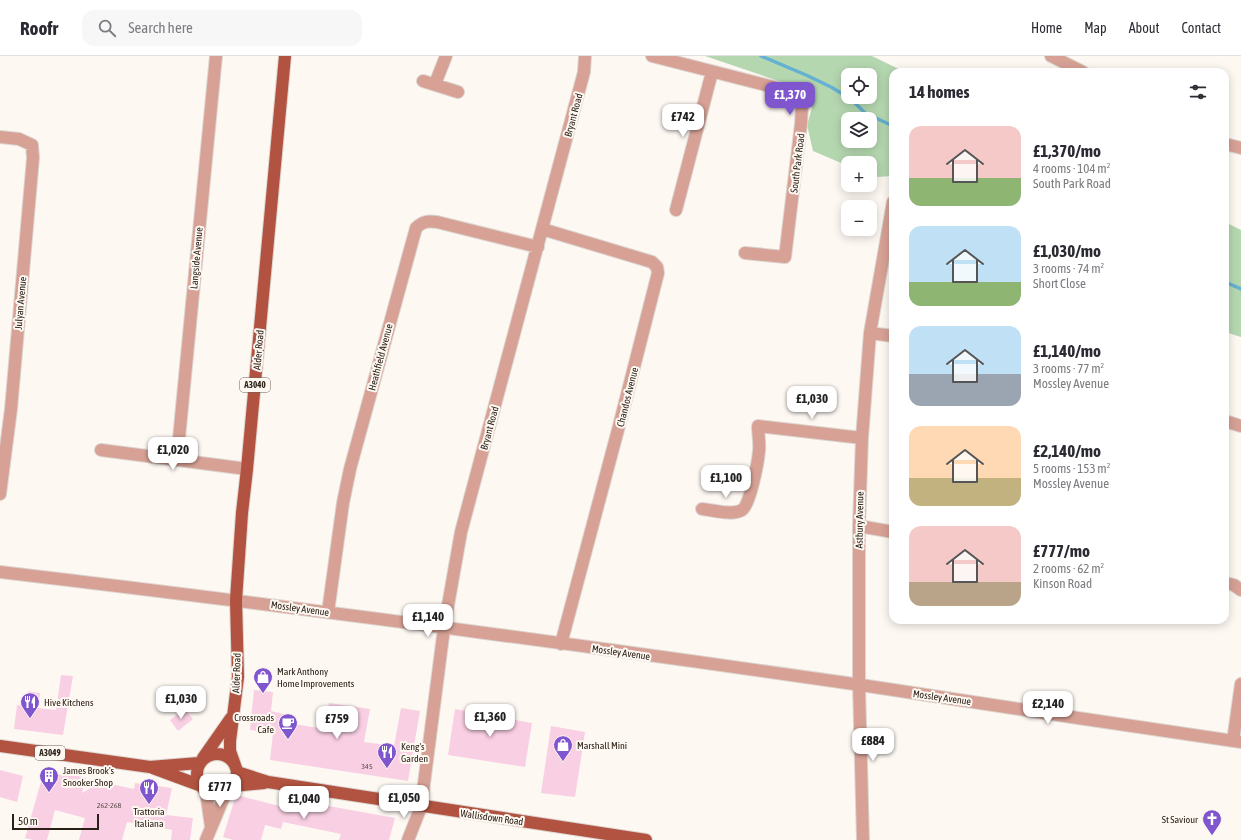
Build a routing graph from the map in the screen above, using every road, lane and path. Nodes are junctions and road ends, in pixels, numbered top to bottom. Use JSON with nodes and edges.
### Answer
{"nodes":[{"id":1,"x":216,"y":56,"type":"edge"},
{"id":2,"x":285,"y":56,"type":"edge"},
{"id":3,"x":446,"y":56,"type":"edge"},
{"id":4,"x":585,"y":56,"type":"edge"},
{"id":5,"x":652,"y":56,"type":"edge"},
{"id":6,"x":1052,"y":56,"type":"edge"},
{"id":7,"x":1075,"y":68,"type":"edge"},
{"id":8,"x":712,"y":72,"type":"junction"},
{"id":9,"x":423,"y":81,"type":"dead end"},
{"id":10,"x":435,"y":84,"type":"junction"},
{"id":11,"x":458,"y":92,"type":"dead end"},
{"id":12,"x":0,"y":137,"type":"edge"},
{"id":13,"x":1229,"y":145,"type":"edge"},
{"id":14,"x":1241,"y":148,"type":"edge"},
{"id":15,"x":676,"y":210,"type":"dead end"},
{"id":16,"x":889,"y":225,"type":"edge"},
{"id":17,"x":542,"y":229,"type":"junction"},
{"id":18,"x":538,"y":247,"type":"junction"},
{"id":19,"x":745,"y":253,"type":"dead end"},
{"id":20,"x":870,"y":333,"type":"junction"},
{"id":21,"x":889,"y":335,"type":"edge"},
{"id":22,"x":1229,"y":422,"type":"edge"},
{"id":23,"x":1241,"y":426,"type":"edge"},
{"id":24,"x":862,"y":438,"type":"junction"},
{"id":25,"x":101,"y":450,"type":"dead end"},
{"id":26,"x":177,"y":459,"type":"junction"},
{"id":27,"x":247,"y":469,"type":"junction"},
{"id":28,"x":0,"y":494,"type":"edge"},
{"id":29,"x":702,"y":509,"type":"dead end"},
{"id":30,"x":859,"y":526,"type":"junction"},
{"id":31,"x":889,"y":531,"type":"edge"},
{"id":32,"x":0,"y":572,"type":"edge"},
{"id":33,"x":1229,"y":584,"type":"edge"},
{"id":34,"x":1241,"y":590,"type":"edge"},
{"id":35,"x":236,"y":600,"type":"junction"},
{"id":36,"x":328,"y":612,"type":"junction"},
{"id":37,"x":444,"y":628,"type":"junction"},
{"id":38,"x":561,"y":644,"type":"junction"},
{"id":39,"x":1241,"y":684,"type":"edge"},
{"id":40,"x":859,"y":685,"type":"junction"},
{"id":41,"x":233,"y":715,"type":"junction"},
{"id":42,"x":1237,"y":741,"type":"edge"},
{"id":43,"x":0,"y":746,"type":"edge"},
{"id":44,"x":201,"y":760,"type":"junction"},
{"id":45,"x":150,"y":767,"type":"junction"},
{"id":46,"x":237,"y":770,"type":"junction"},
{"id":47,"x":268,"y":782,"type":"junction"},
{"id":48,"x":203,"y":788,"type":"junction"},
{"id":49,"x":229,"y":789,"type":"junction"},
{"id":50,"x":421,"y":807,"type":"junction"},
{"id":51,"x":211,"y":828,"type":"junction"},
{"id":52,"x":206,"y":840,"type":"edge"},
{"id":53,"x":408,"y":840,"type":"edge"},
{"id":54,"x":646,"y":840,"type":"edge"},
{"id":55,"x":864,"y":840,"type":"edge"}],
"edges":[{"from":1,"to":26,"type":"street","name":"Langside Avenue"},
{"from":2,"to":27,"type":"main road","name":"Alder Road","number":"A3040"},
{"from":3,"to":10,"type":"street"},
{"from":4,"to":17,"type":"street","name":"Bryant Road"},
{"from":5,"to":8,"type":"street","name":"South Park Road"},
{"from":6,"to":7,"type":"street"},
{"from":8,"to":15,"type":"street"},
{"from":8,"to":19,"type":"street","name":"South Park Road"},
{"from":9,"to":10,"type":"street"},
{"from":10,"to":11,"type":"street"},
{"from":12,"to":28,"type":"street","name":"Julyan Avenue"},
{"from":13,"to":14,"type":"street"},
{"from":16,"to":20,"type":"street","name":"Astbury Avenue"},
{"from":17,"to":18,"type":"street","name":"Bryant Road"},
{"from":17,"to":38,"type":"street","name":"Chandos Avenue"},
{"from":18,"to":36,"type":"street","name":"Heathfield Avenue"},
{"from":18,"to":37,"type":"street","name":"Bryant Road"},
{"from":20,"to":21,"type":"street"},
{"from":20,"to":24,"type":"street","name":"Astbury Avenue"},
{"from":22,"to":23,"type":"street"},
{"from":24,"to":29,"type":"street"},
{"from":24,"to":30,"type":"street","name":"Astbury Avenue"},
{"from":25,"to":26,"type":"street"},
{"from":26,"to":27,"type":"street"},
{"from":27,"to":35,"type":"main road","name":"Alder Road","number":"A3040"},
{"from":30,"to":31,"type":"street"},
{"from":30,"to":40,"type":"street","name":"Astbury Avenue"},
{"from":32,"to":35,"type":"street","name":"Mossley Avenue"},
{"from":33,"to":34,"type":"street"},
{"from":35,"to":36,"type":"street","name":"Mossley Avenue"},
{"from":35,"to":41,"type":"main road","name":"Alder Road","number":"A3040"},
{"from":36,"to":37,"type":"street","name":"Mossley Avenue"},
{"from":37,"to":38,"type":"street","name":"Mossley Avenue"},
{"from":37,"to":50,"type":"street","name":"Bryant Road"},
{"from":38,"to":40,"type":"street","name":"Mossley Avenue"},
{"from":39,"to":42,"type":"street"},
{"from":40,"to":42,"type":"street","name":"Mossley Avenue"},
{"from":40,"to":55,"type":"street","name":"Astbury Avenue"},
{"from":41,"to":44,"type":"main road","name":"Alder Road","number":"A3040"},
{"from":41,"to":46,"type":"main road","name":"Alder Road","number":"A3040"},
{"from":43,"to":45,"type":"main road","number":"A3049"},
{"from":44,"to":45,"type":"main road","number":"A3049"},
{"from":44,"to":46,"type":"main road"},
{"from":44,"to":48,"type":"main road"},
{"from":45,"to":48,"type":"main road","number":"A3049"},
{"from":46,"to":47,"type":"main road","name":"Wallisdown Road"},
{"from":46,"to":49,"type":"main road"},
{"from":47,"to":49,"type":"main road","name":"Wallisdown Road"},
{"from":47,"to":50,"type":"main road","name":"Wallisdown Road"},
{"from":48,"to":49,"type":"main road"},
{"from":48,"to":51,"type":"street"},
{"from":49,"to":51,"type":"street"},
{"from":50,"to":53,"type":"street","name":"Bryant Road"},
{"from":50,"to":54,"type":"main road","name":"Wallisdown Road"},
{"from":51,"to":52,"type":"street"}]}
